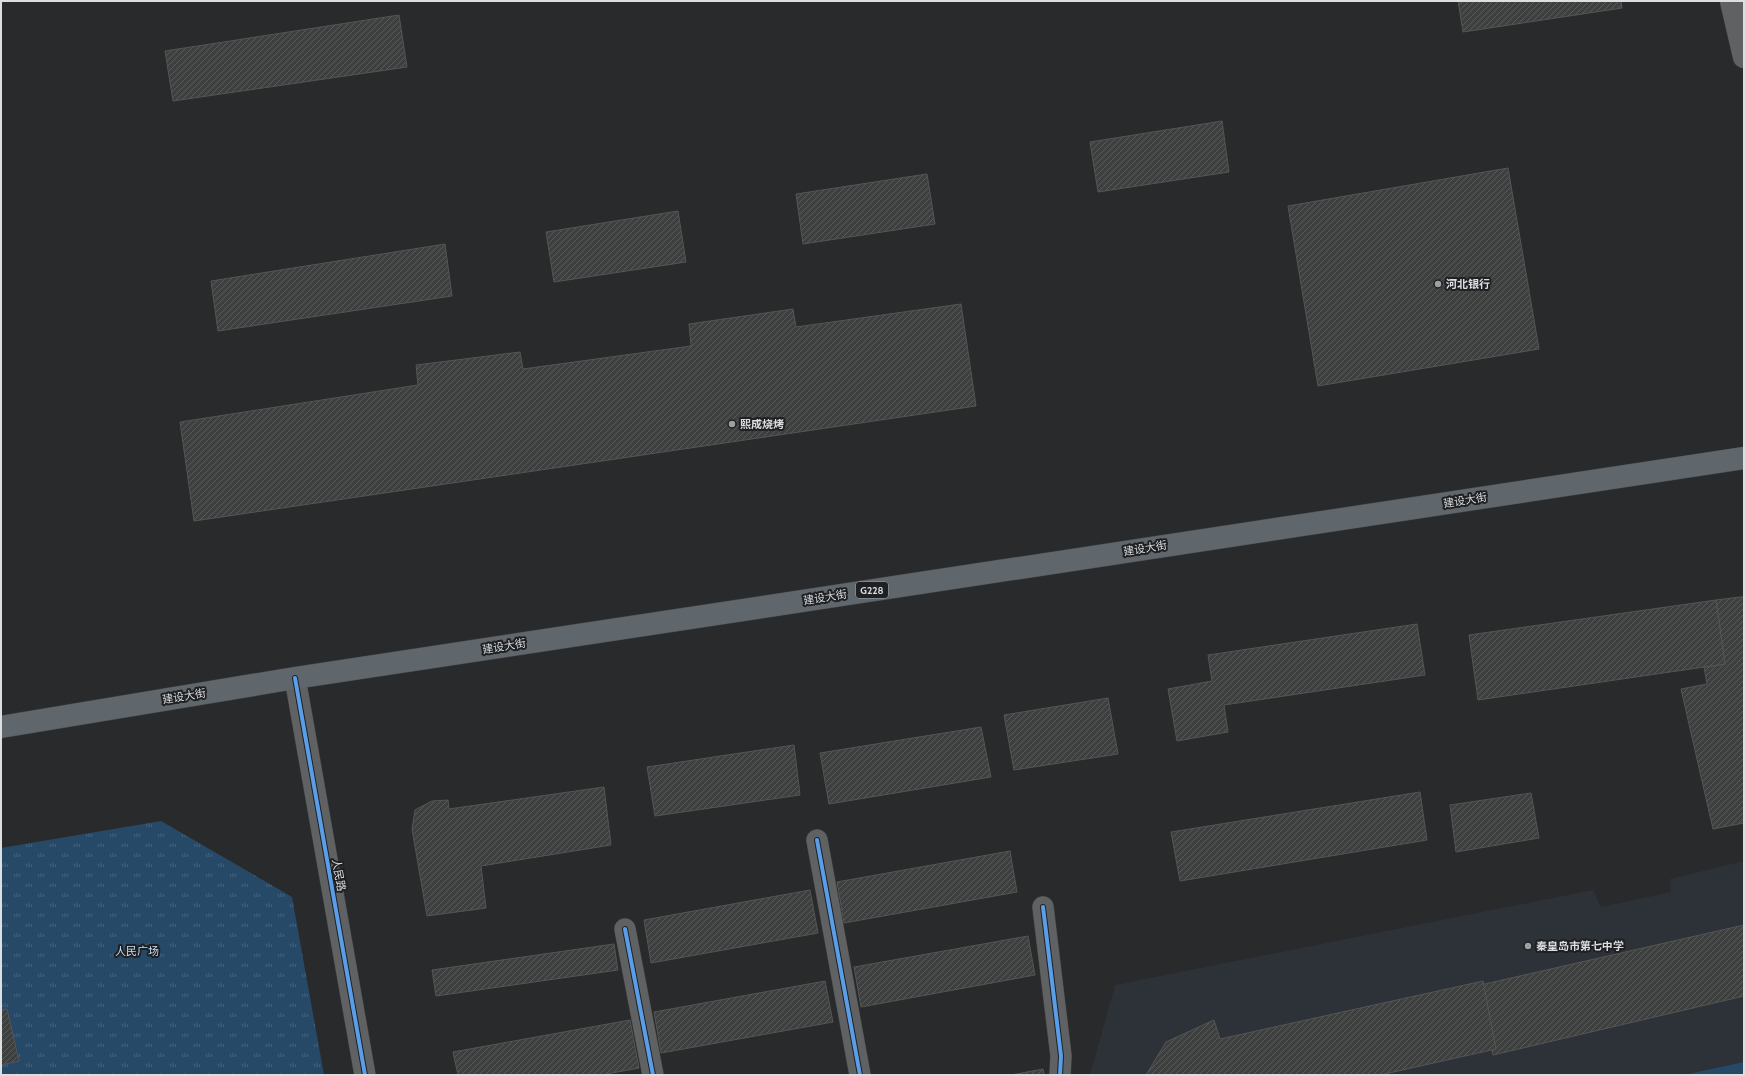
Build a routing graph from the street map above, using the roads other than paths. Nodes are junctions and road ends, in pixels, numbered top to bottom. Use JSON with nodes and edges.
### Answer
{"nodes":[{"id":1,"x":1731,"y":1,"type":"edge"},
{"id":2,"x":1744,"y":57,"type":"edge"},
{"id":3,"x":1744,"y":458,"type":"edge"},
{"id":4,"x":295,"y":678,"type":"junction"},
{"id":5,"x":1,"y":727,"type":"edge"},
{"id":6,"x":817,"y":840,"type":"dead end"},
{"id":7,"x":1043,"y":907,"type":"dead end"},
{"id":8,"x":625,"y":929,"type":"dead end"},
{"id":9,"x":365,"y":1075,"type":"edge"},
{"id":10,"x":653,"y":1075,"type":"edge"},
{"id":11,"x":860,"y":1075,"type":"edge"},
{"id":12,"x":1060,"y":1075,"type":"edge"}],
"edges":[{"from":1,"to":2,"type":"main road"},
{"from":3,"to":4,"type":"highway","name":"建设大街","number":"G228"},
{"from":4,"to":5,"type":"highway","name":"建设大街","number":"G228"},
{"from":4,"to":9,"type":"street","name":"人民路"},
{"from":6,"to":11,"type":"street"},
{"from":7,"to":12,"type":"street"},
{"from":8,"to":10,"type":"street"}]}
